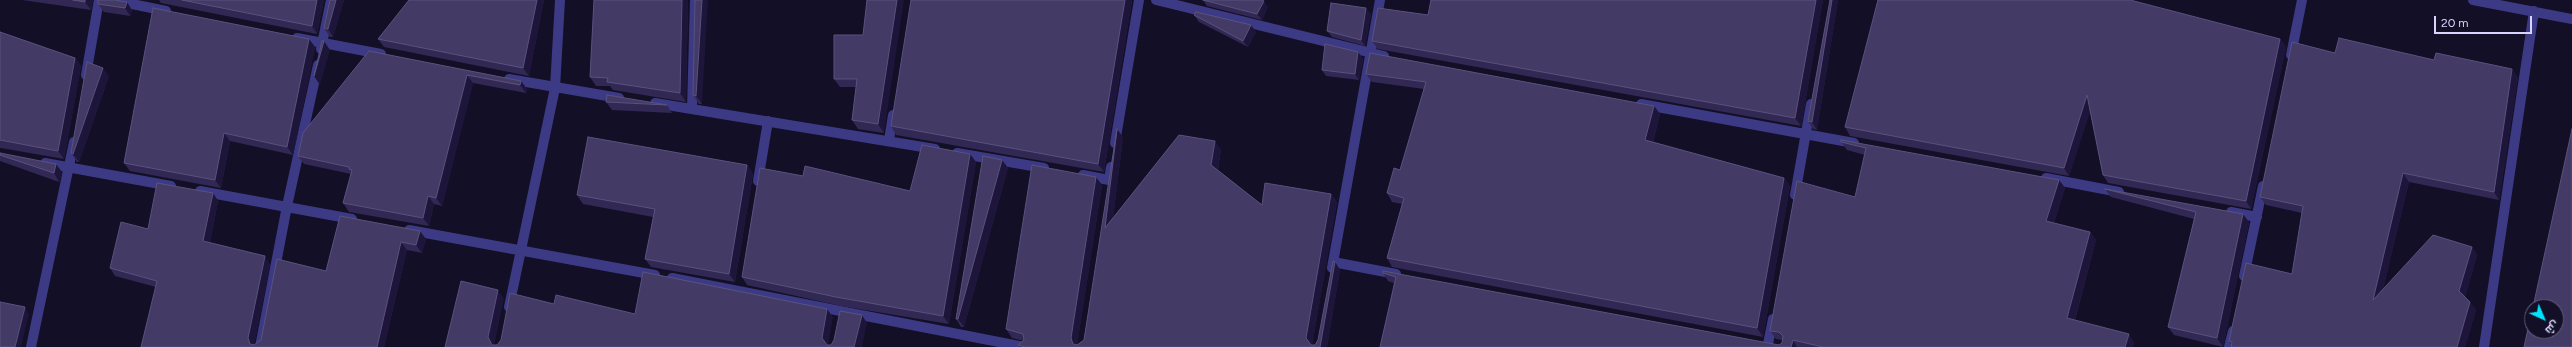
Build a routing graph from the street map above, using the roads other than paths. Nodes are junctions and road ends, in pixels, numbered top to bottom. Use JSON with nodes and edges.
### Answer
{"nodes":[{"id":1,"x":99,"y":0,"type":"edge"},
{"id":2,"x":113,"y":0,"type":"edge"},
{"id":3,"x":331,"y":0,"type":"edge"},
{"id":4,"x":560,"y":0,"type":"edge"},
{"id":5,"x":694,"y":0,"type":"edge"},
{"id":6,"x":1139,"y":0,"type":"edge"},
{"id":7,"x":1156,"y":0,"type":"edge"},
{"id":8,"x":1380,"y":0,"type":"edge"},
{"id":9,"x":2302,"y":0,"type":"edge"},
{"id":10,"x":2472,"y":0,"type":"edge"},
{"id":11,"x":2534,"y":11,"type":"junction"},
{"id":12,"x":175,"y":13,"type":"edge"},
{"id":13,"x":2572,"y":19,"type":"edge"},
{"id":14,"x":284,"y":35,"type":"edge"},
{"id":15,"x":323,"y":43,"type":"junction"},
{"id":16,"x":1371,"y":54,"type":"junction"},
{"id":17,"x":392,"y":56,"type":"edge"},
{"id":18,"x":1393,"y":58,"type":"edge"},
{"id":19,"x":2289,"y":62,"type":"edge"},
{"id":20,"x":500,"y":78,"type":"edge"},
{"id":21,"x":84,"y":84,"type":"edge"},
{"id":22,"x":554,"y":88,"type":"junction"},
{"id":23,"x":1812,"y":97,"type":"edge"},
{"id":24,"x":631,"y":100,"type":"edge"},
{"id":25,"x":896,"y":101,"type":"edge"},
{"id":26,"x":1628,"y":101,"type":"edge"},
{"id":27,"x":646,"y":102,"type":"edge"},
{"id":28,"x":692,"y":109,"type":"junction"},
{"id":29,"x":768,"y":121,"type":"junction"},
{"id":30,"x":76,"y":129,"type":"edge"},
{"id":31,"x":1805,"y":134,"type":"junction"},
{"id":32,"x":889,"y":140,"type":"junction"},
{"id":33,"x":1868,"y":145,"type":"edge"},
{"id":34,"x":31,"y":160,"type":"edge"},
{"id":35,"x":69,"y":168,"type":"junction"},
{"id":36,"x":1054,"y":170,"type":"edge"},
{"id":37,"x":1070,"y":173,"type":"edge"},
{"id":38,"x":2039,"y":177,"type":"edge"},
{"id":39,"x":2265,"y":178,"type":"edge"},
{"id":40,"x":757,"y":190,"type":"edge"},
{"id":41,"x":2132,"y":194,"type":"edge"},
{"id":42,"x":1793,"y":204,"type":"edge"},
{"id":43,"x":287,"y":206,"type":"junction"},
{"id":44,"x":2218,"y":210,"type":"edge"},
{"id":45,"x":2257,"y":217,"type":"junction"},
{"id":46,"x":365,"y":221,"type":"edge"},
{"id":47,"x":396,"y":227,"type":"edge"},
{"id":48,"x":520,"y":251,"type":"junction"},
{"id":49,"x":1333,"y":262,"type":"junction"},
{"id":50,"x":1403,"y":275,"type":"edge"},
{"id":51,"x":1330,"y":277,"type":"edge"},
{"id":52,"x":2242,"y":286,"type":"edge"},
{"id":53,"x":1775,"y":305,"type":"edge"},
{"id":54,"x":506,"y":317,"type":"edge"},
{"id":55,"x":2234,"y":324,"type":"edge"},
{"id":56,"x":1768,"y":344,"type":"edge"},
{"id":57,"x":31,"y":347,"type":"edge"},
{"id":58,"x":260,"y":347,"type":"edge"},
{"id":59,"x":1024,"y":347,"type":"edge"},
{"id":60,"x":2230,"y":347,"type":"edge"},
{"id":61,"x":2484,"y":347,"type":"edge"}],
"edges":[{"from":1,"to":21,"type":"street"},
{"from":2,"to":12,"type":"street"},
{"from":3,"to":15,"type":"street"},
{"from":4,"to":22,"type":"street"},
{"from":5,"to":28,"type":"street"},
{"from":6,"to":37,"type":"street"},
{"from":7,"to":16,"type":"street"},
{"from":8,"to":16,"type":"street"},
{"from":9,"to":19,"type":"street"},
{"from":10,"to":11,"type":"street"},
{"from":11,"to":13,"type":"street"},
{"from":11,"to":61,"type":"street"},
{"from":14,"to":15,"type":"street"},
{"from":15,"to":17,"type":"street"},
{"from":15,"to":43,"type":"street"},
{"from":16,"to":18,"type":"street"},
{"from":16,"to":49,"type":"street"},
{"from":20,"to":22,"type":"street"},
{"from":22,"to":24,"type":"street"},
{"from":22,"to":48,"type":"street"},
{"from":23,"to":31,"type":"street"},
{"from":25,"to":32,"type":"street"},
{"from":26,"to":31,"type":"street"},
{"from":27,"to":28,"type":"street"},
{"from":28,"to":29,"type":"street"},
{"from":29,"to":32,"type":"street"},
{"from":29,"to":40,"type":"street"},
{"from":30,"to":35,"type":"street"},
{"from":31,"to":33,"type":"street"},
{"from":31,"to":42,"type":"street"},
{"from":32,"to":36,"type":"street"},
{"from":34,"to":35,"type":"street"},
{"from":35,"to":43,"type":"street"},
{"from":35,"to":57,"type":"street"},
{"from":38,"to":41,"type":"street"},
{"from":39,"to":45,"type":"street"},
{"from":43,"to":46,"type":"street"},
{"from":43,"to":58,"type":"street"},
{"from":44,"to":45,"type":"street"},
{"from":45,"to":52,"type":"street"},
{"from":47,"to":48,"type":"street"},
{"from":48,"to":54,"type":"street"},
{"from":48,"to":59,"type":"street"},
{"from":49,"to":50,"type":"street"},
{"from":49,"to":51,"type":"street"},
{"from":53,"to":56,"type":"street"},
{"from":55,"to":60,"type":"street"}]}
